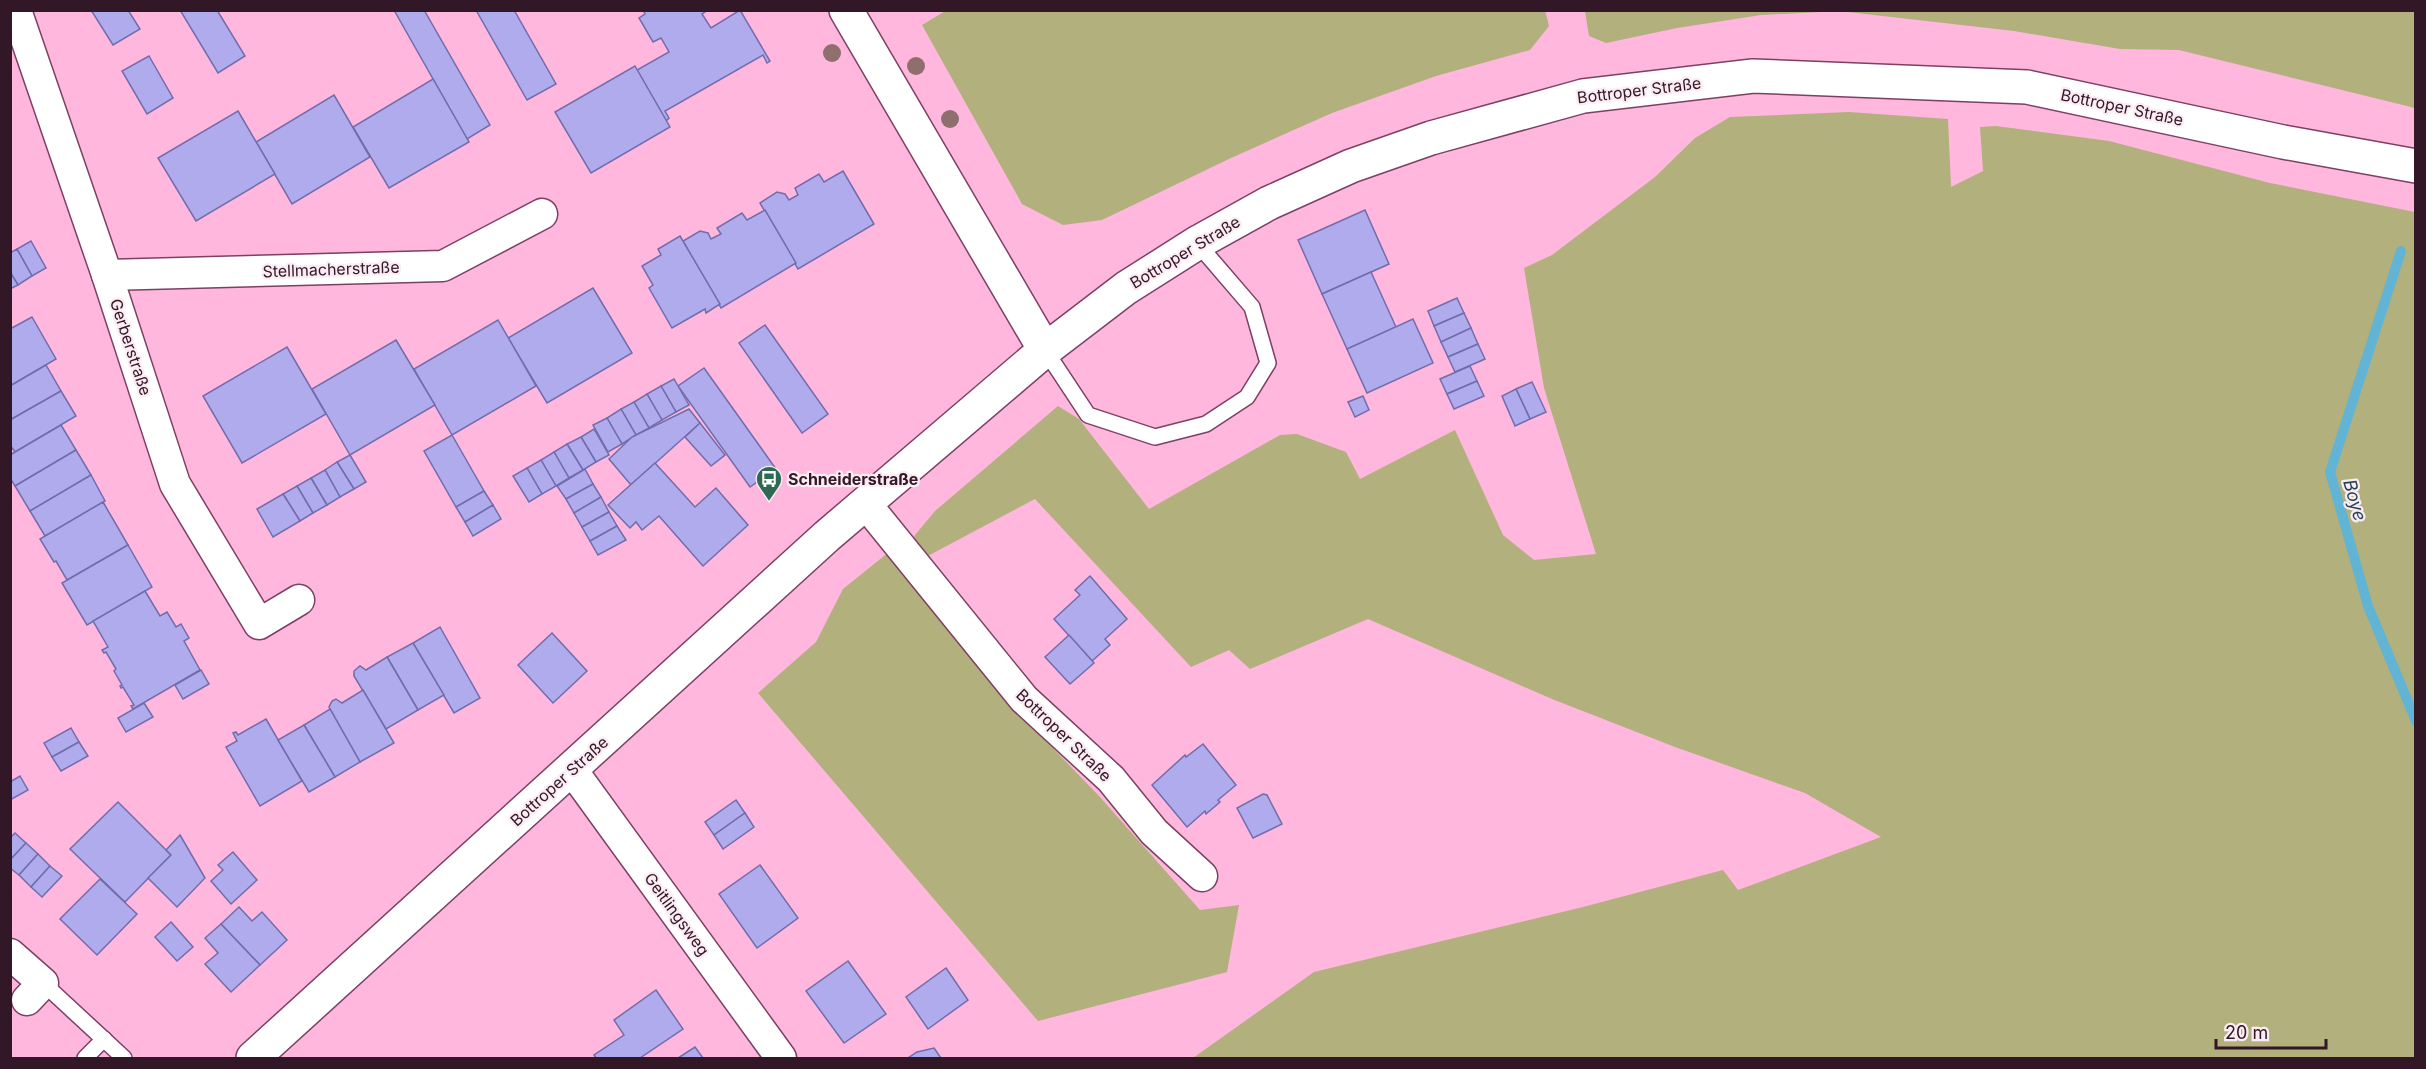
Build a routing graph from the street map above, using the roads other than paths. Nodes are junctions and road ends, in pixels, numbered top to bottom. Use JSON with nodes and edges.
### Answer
{"nodes":[{"id":1,"x":16,"y":10,"type":"edge"},
{"id":2,"x":846,"y":10,"type":"edge"},
{"id":3,"x":2415,"y":166,"type":"edge"},
{"id":4,"x":542,"y":214,"type":"dead end"},
{"id":5,"x":1197,"y":243,"type":"junction"},
{"id":6,"x":107,"y":275,"type":"junction"},
{"id":7,"x":1045,"y":350,"type":"junction"},
{"id":8,"x":866,"y":504,"type":"junction"},
{"id":9,"x":299,"y":600,"type":"dead end"},
{"id":10,"x":572,"y":770,"type":"junction"},
{"id":11,"x":1202,"y":876,"type":"dead end"},
{"id":12,"x":10,"y":954,"type":"edge"},
{"id":13,"x":35,"y":992,"type":"joint"},
{"id":14,"x":104,"y":1039,"type":"junction"},
{"id":15,"x":84,"y":1059,"type":"edge"},
{"id":16,"x":124,"y":1059,"type":"edge"},
{"id":17,"x":253,"y":1059,"type":"edge"},
{"id":18,"x":781,"y":1059,"type":"edge"}],
"edges":[{"from":1,"to":6,"type":"street","name":"Gerberstraße"},
{"from":2,"to":7,"type":"main road"},
{"from":3,"to":5,"type":"main road","name":"Bottroper Straße"},
{"from":4,"to":6,"type":"street","name":"Stellmacherstraße"},
{"from":5,"to":7,"type":"main road","name":"Bottroper Straße"},
{"from":5,"to":7,"type":"lane"},
{"from":6,"to":9,"type":"street","name":"Gerberstraße"},
{"from":7,"to":8,"type":"main road","name":"Bottroper Straße"},
{"from":8,"to":10,"type":"main road","name":"Bottroper Straße"},
{"from":8,"to":11,"type":"street","name":"Bottroper Straße"},
{"from":10,"to":17,"type":"main road","name":"Bottroper Straße"},
{"from":10,"to":18,"type":"street","name":"Geitlingsweg"},
{"from":12,"to":13,"type":"street"},
{"from":13,"to":14,"type":"lane"},
{"from":14,"to":15,"type":"lane"},
{"from":14,"to":16,"type":"lane"}]}
